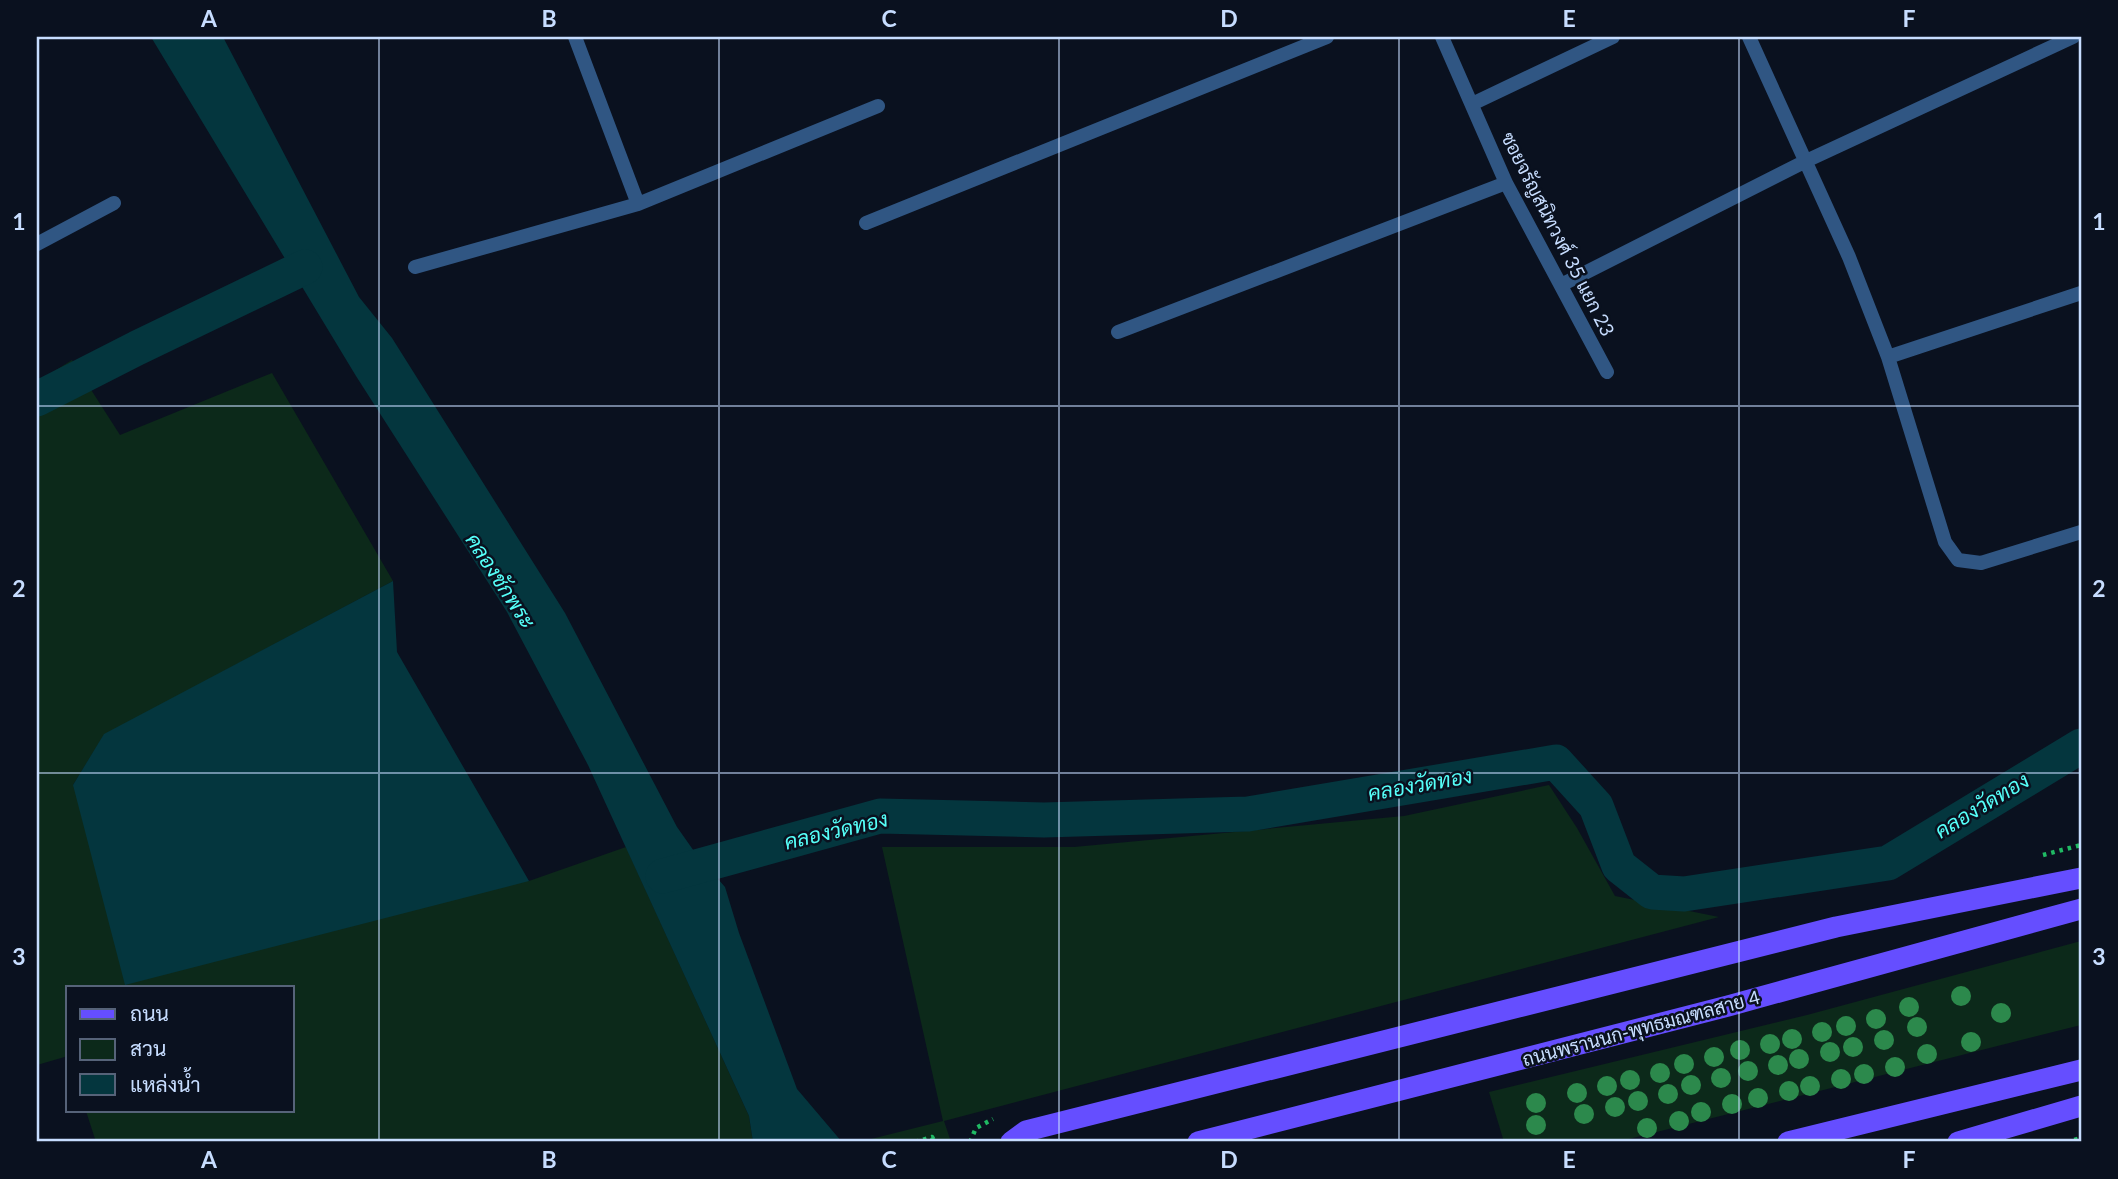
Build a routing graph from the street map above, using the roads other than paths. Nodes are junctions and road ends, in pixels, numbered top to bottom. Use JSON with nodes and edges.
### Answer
{"nodes":[{"id":1,"x":575,"y":37,"type":"edge"},
{"id":2,"x":1327,"y":37,"type":"edge"},
{"id":3,"x":1442,"y":37,"type":"edge"},
{"id":4,"x":1614,"y":37,"type":"edge"},
{"id":5,"x":1749,"y":37,"type":"edge"},
{"id":6,"x":2073,"y":37,"type":"edge"},
{"id":7,"x":1472,"y":104,"type":"junction"},
{"id":8,"x":878,"y":106,"type":"dead end"},
{"id":9,"x":1806,"y":161,"type":"junction"},
{"id":10,"x":1506,"y":183,"type":"junction"},
{"id":11,"x":114,"y":203,"type":"dead end"},
{"id":12,"x":638,"y":204,"type":"junction"},
{"id":13,"x":866,"y":223,"type":"dead end"},
{"id":14,"x":37,"y":244,"type":"edge"},
{"id":15,"x":415,"y":267,"type":"dead end"},
{"id":16,"x":1561,"y":285,"type":"junction"},
{"id":17,"x":2081,"y":293,"type":"edge"},
{"id":18,"x":1118,"y":332,"type":"dead end"},
{"id":19,"x":1888,"y":357,"type":"junction"},
{"id":20,"x":1607,"y":372,"type":"dead end"},
{"id":21,"x":2081,"y":532,"type":"edge"},
{"id":22,"x":2081,"y":878,"type":"edge"},
{"id":23,"x":2081,"y":909,"type":"edge"},
{"id":24,"x":2081,"y":1070,"type":"edge"},
{"id":25,"x":2081,"y":1106,"type":"edge"},
{"id":26,"x":1797,"y":1140,"type":"edge"},
{"id":27,"x":1012,"y":1142,"type":"edge"},
{"id":28,"x":1198,"y":1142,"type":"edge"},
{"id":29,"x":1958,"y":1142,"type":"edge"}],
"edges":[{"from":1,"to":12,"type":"street"},
{"from":2,"to":13,"type":"street"},
{"from":3,"to":7,"type":"street","name":"ซอยจรัญสนิทวงศ์ 35 แยก 23"},
{"from":4,"to":7,"type":"street"},
{"from":5,"to":9,"type":"street"},
{"from":6,"to":9,"type":"street"},
{"from":7,"to":10,"type":"street","name":"ซอยจรัญสนิทวงศ์ 35 แยก 23"},
{"from":8,"to":12,"type":"street"},
{"from":9,"to":16,"type":"street"},
{"from":9,"to":19,"type":"street"},
{"from":10,"to":16,"type":"street","name":"ซอยจรัญสนิทวงศ์ 35 แยก 23"},
{"from":10,"to":18,"type":"street"},
{"from":11,"to":14,"type":"street"},
{"from":12,"to":15,"type":"street"},
{"from":16,"to":20,"type":"street","name":"ซอยจรัญสนิทวงศ์ 35 แยก 23"},
{"from":17,"to":19,"type":"street"},
{"from":19,"to":21,"type":"street"},
{"from":22,"to":27,"type":"main road"},
{"from":23,"to":28,"type":"main road","name":"ถนนพรานนก-พุทธมณฑลสาย 4"},
{"from":24,"to":26,"type":"main road"},
{"from":25,"to":29,"type":"main road"}]}
